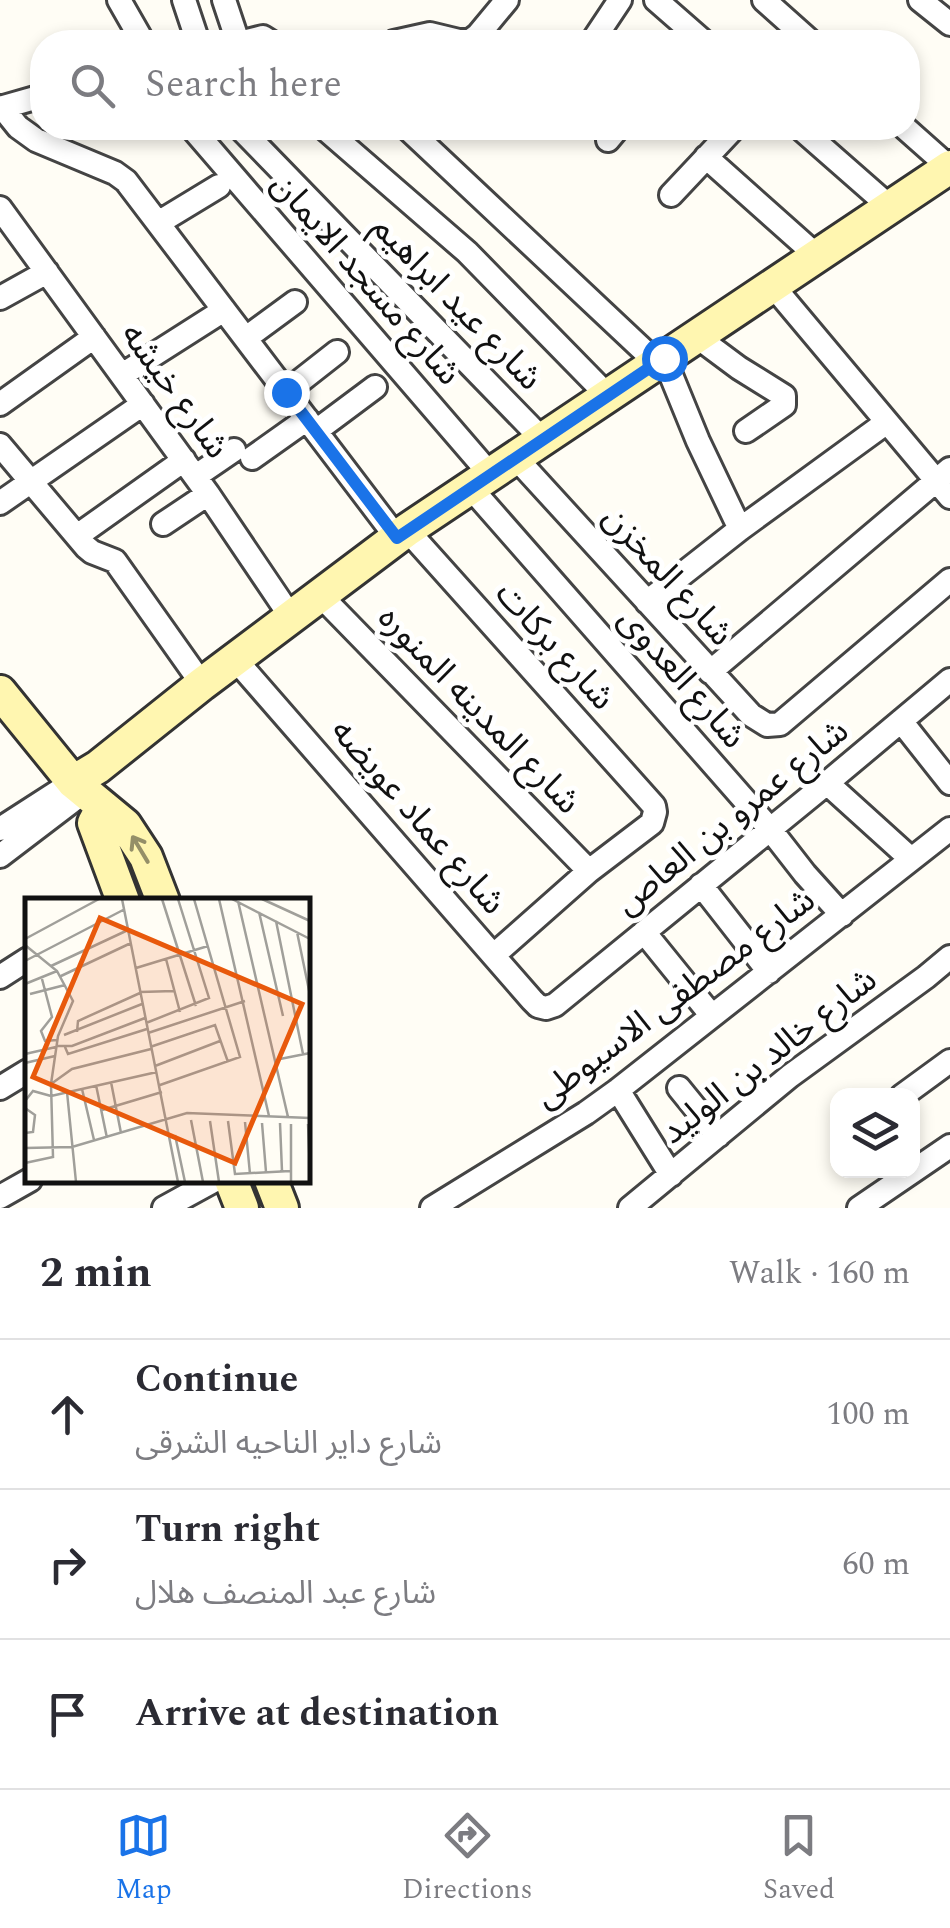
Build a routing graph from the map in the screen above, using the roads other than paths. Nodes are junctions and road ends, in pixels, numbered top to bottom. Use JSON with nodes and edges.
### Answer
{"nodes":[{"id":1,"x":119,"y":0,"type":"edge"},
{"id":2,"x":184,"y":0,"type":"edge"},
{"id":3,"x":224,"y":0,"type":"edge"},
{"id":4,"x":507,"y":0,"type":"edge"},
{"id":5,"x":620,"y":0,"type":"edge"},
{"id":6,"x":656,"y":0,"type":"edge"},
{"id":7,"x":764,"y":0,"type":"edge"},
{"id":8,"x":920,"y":0,"type":"edge"},
{"id":9,"x":950,"y":24,"type":"edge"},
{"id":10,"x":137,"y":30,"type":"edge"},
{"id":11,"x":194,"y":30,"type":"edge"},
{"id":12,"x":247,"y":30,"type":"edge"},
{"id":13,"x":481,"y":30,"type":"edge"},
{"id":14,"x":600,"y":30,"type":"edge"},
{"id":15,"x":685,"y":30,"type":"edge"},
{"id":16,"x":798,"y":30,"type":"edge"},
{"id":17,"x":30,"y":99,"type":"edge"},
{"id":18,"x":1,"y":107,"type":"edge"},
{"id":19,"x":30,"y":136,"type":"edge"},
{"id":20,"x":36,"y":140,"type":"edge"},
{"id":21,"x":203,"y":140,"type":"edge"},
{"id":22,"x":249,"y":140,"type":"edge"},
{"id":23,"x":338,"y":140,"type":"edge"},
{"id":24,"x":420,"y":140,"type":"edge"},
{"id":25,"x":722,"y":140,"type":"edge"},
{"id":26,"x":814,"y":140,"type":"edge"},
{"id":27,"x":919,"y":140,"type":"edge"},
{"id":28,"x":706,"y":157,"type":"junction"},
{"id":29,"x":950,"y":167,"type":"edge"},
{"id":30,"x":219,"y":186,"type":"dead end"},
{"id":31,"x":670,"y":195,"type":"dead end"},
{"id":32,"x":890,"y":207,"type":"junction"},
{"id":33,"x":0,"y":208,"type":"edge"},
{"id":34,"x":158,"y":223,"type":"junction"},
{"id":35,"x":817,"y":256,"type":"junction"},
{"id":36,"x":47,"y":272,"type":"junction"},
{"id":37,"x":773,"y":286,"type":"junction"},
{"id":38,"x":0,"y":298,"type":"edge"},
{"id":39,"x":296,"y":302,"type":"dead end"},
{"id":40,"x":224,"y":310,"type":"junction"},
{"id":41,"x":696,"y":336,"type":"junction"},
{"id":42,"x":94,"y":337,"type":"junction"},
{"id":43,"x":246,"y":338,"type":"junction"},
{"id":44,"x":337,"y":352,"type":"dead end"},
{"id":45,"x":660,"y":361,"type":"junction"},
{"id":46,"x":122,"y":375,"type":"junction"},
{"id":47,"x":375,"y":387,"type":"dead end"},
{"id":48,"x":286,"y":392,"type":"junction"},
{"id":49,"x":608,"y":396,"type":"junction"},
{"id":50,"x":0,"y":404,"type":"edge"},
{"id":51,"x":143,"y":404,"type":"junction"},
{"id":52,"x":887,"y":422,"type":"junction"},
{"id":53,"x":312,"y":425,"type":"junction"},
{"id":54,"x":746,"y":432,"type":"dead end"},
{"id":55,"x":0,"y":444,"type":"edge"},
{"id":56,"x":504,"y":464,"type":"junction"},
{"id":57,"x":196,"y":477,"type":"junction"},
{"id":58,"x":31,"y":482,"type":"junction"},
{"id":59,"x":945,"y":482,"type":"edge"},
{"id":60,"x":0,"y":503,"type":"edge"},
{"id":61,"x":163,"y":524,"type":"dead end"},
{"id":62,"x":740,"y":528,"type":"junction"},
{"id":63,"x":402,"y":534,"type":"junction"},
{"id":64,"x":77,"y":536,"type":"junction"},
{"id":65,"x":950,"y":580,"type":"edge"},
{"id":66,"x":320,"y":595,"type":"junction"},
{"id":67,"x":647,"y":602,"type":"junction"},
{"id":68,"x":291,"y":617,"type":"junction"},
{"id":69,"x":235,"y":660,"type":"junction"},
{"id":70,"x":710,"y":672,"type":"junction"},
{"id":71,"x":950,"y":680,"type":"edge"},
{"id":72,"x":202,"y":684,"type":"junction"},
{"id":73,"x":0,"y":692,"type":"edge"},
{"id":74,"x":902,"y":721,"type":"junction"},
{"id":75,"x":828,"y":783,"type":"junction"},
{"id":76,"x":950,"y":783,"type":"edge"},
{"id":77,"x":89,"y":787,"type":"junction"},
{"id":78,"x":0,"y":829,"type":"edge"},
{"id":79,"x":770,"y":829,"type":"junction"},
{"id":80,"x":950,"y":829,"type":"edge"},
{"id":81,"x":0,"y":856,"type":"edge"},
{"id":82,"x":911,"y":859,"type":"junction"},
{"id":83,"x":589,"y":871,"type":"junction"},
{"id":84,"x":701,"y":884,"type":"junction"},
{"id":85,"x":119,"y":898,"type":"edge"},
{"id":86,"x":162,"y":898,"type":"edge"},
{"id":87,"x":842,"y":915,"type":"junction"},
{"id":88,"x":644,"y":932,"type":"junction"},
{"id":89,"x":494,"y":956,"type":"junction"},
{"id":90,"x":950,"y":957,"type":"edge"},
{"id":91,"x":25,"y":960,"type":"edge"},
{"id":92,"x":769,"y":972,"type":"junction"},
{"id":93,"x":0,"y":977,"type":"edge"},
{"id":94,"x":554,"y":1005,"type":"joint"},
{"id":95,"x":712,"y":1016,"type":"junction"},
{"id":96,"x":950,"y":1061,"type":"edge"},
{"id":97,"x":25,"y":1073,"type":"edge"},
{"id":98,"x":0,"y":1088,"type":"edge"},
{"id":99,"x":678,"y":1088,"type":"dead end"},
{"id":100,"x":913,"y":1088,"type":"edge"},
{"id":101,"x":618,"y":1090,"type":"junction"},
{"id":102,"x":718,"y":1136,"type":"junction"},
{"id":103,"x":950,"y":1146,"type":"edge"},
{"id":104,"x":671,"y":1175,"type":"junction"},
{"id":105,"x":25,"y":1183,"type":"edge"},
{"id":106,"x":210,"y":1183,"type":"edge"},
{"id":107,"x":232,"y":1183,"type":"edge"},
{"id":108,"x":273,"y":1183,"type":"edge"},
{"id":109,"x":0,"y":1198,"type":"edge"},
{"id":110,"x":164,"y":1208,"type":"edge"},
{"id":111,"x":242,"y":1208,"type":"edge"},
{"id":112,"x":282,"y":1208,"type":"edge"},
{"id":113,"x":432,"y":1208,"type":"edge"},
{"id":114,"x":630,"y":1208,"type":"edge"},
{"id":115,"x":859,"y":1208,"type":"edge"}],
"edges":[{"from":1,"to":10,"type":"street"},
{"from":2,"to":11,"type":"street"},
{"from":3,"to":12,"type":"street"},
{"from":4,"to":13,"type":"street"},
{"from":5,"to":14,"type":"street"},
{"from":6,"to":15,"type":"street"},
{"from":7,"to":16,"type":"street"},
{"from":8,"to":9,"type":"street"},
{"from":17,"to":18,"type":"street"},
{"from":18,"to":19,"type":"street","name":"شارع بركات"},
{"from":20,"to":34,"type":"street","name":"شارع بركات"},
{"from":21,"to":56,"type":"street","name":"شارع مسجد الايمان"},
{"from":22,"to":56,"type":"street","name":"شارع عيد ابراهيم"},
{"from":23,"to":49,"type":"street"},
{"from":24,"to":45,"type":"street"},
{"from":25,"to":28,"type":"street"},
{"from":26,"to":32,"type":"street"},
{"from":27,"to":29,"type":"street"},
{"from":28,"to":31,"type":"street"},
{"from":28,"to":35,"type":"street"},
{"from":29,"to":32,"type":"street"},
{"from":30,"to":34,"type":"street"},
{"from":32,"to":35,"type":"street"},
{"from":33,"to":36,"type":"street","name":"شارع خيشه"},
{"from":34,"to":40,"type":"street","name":"شارع بركات"},
{"from":35,"to":37,"type":"street"},
{"from":36,"to":38,"type":"street"},
{"from":36,"to":42,"type":"street","name":"شارع خيشه"},
{"from":37,"to":41,"type":"street"},
{"from":37,"to":52,"type":"street"},
{"from":39,"to":43,"type":"street"},
{"from":40,"to":43,"type":"street","name":"شارع بركات"},
{"from":40,"to":46,"type":"street"},
{"from":41,"to":45,"type":"street"},
{"from":41,"to":54,"type":"street"},
{"from":42,"to":46,"type":"street","name":"شارع خيشه"},
{"from":42,"to":50,"type":"street"},
{"from":43,"to":48,"type":"street","name":"شارع بركات"},
{"from":44,"to":48,"type":"street"},
{"from":45,"to":49,"type":"street"},
{"from":45,"to":62,"type":"street"},
{"from":46,"to":51,"type":"street","name":"شارع خيشه"},
{"from":47,"to":53,"type":"street"},
{"from":48,"to":53,"type":"street","name":"شارع بركات"},
{"from":49,"to":56,"type":"street"},
{"from":51,"to":57,"type":"street","name":"شارع خيشه"},
{"from":51,"to":58,"type":"street"},
{"from":52,"to":59,"type":"street"},
{"from":52,"to":62,"type":"street"},
{"from":53,"to":57,"type":"street"},
{"from":53,"to":63,"type":"street","name":"شارع بركات"},
{"from":55,"to":58,"type":"street"},
{"from":56,"to":63,"type":"street"},
{"from":56,"to":67,"type":"street","name":"شارع المخزن"},
{"from":56,"to":79,"type":"street","name":"شارع العدوى"},
{"from":57,"to":61,"type":"street"},
{"from":57,"to":64,"type":"street"},
{"from":57,"to":68,"type":"street","name":"شارع خيشه"},
{"from":58,"to":60,"type":"street"},
{"from":58,"to":64,"type":"street"},
{"from":59,"to":70,"type":"street"},
{"from":62,"to":67,"type":"street"},
{"from":63,"to":66,"type":"street"},
{"from":63,"to":83,"type":"street","name":"شارع بركات"},
{"from":64,"to":72,"type":"street"},
{"from":65,"to":70,"type":"street","name":"شارع المخزن"},
{"from":66,"to":68,"type":"street"},
{"from":66,"to":83,"type":"street","name":"شارع المدينه المنوره"},
{"from":67,"to":70,"type":"street","name":"شارع المخزن"},
{"from":68,"to":69,"type":"street"},
{"from":69,"to":72,"type":"street"},
{"from":69,"to":89,"type":"street","name":"شارع عماد عويضه"},
{"from":71,"to":74,"type":"street","name":"شارع عمرو بن العاص"},
{"from":72,"to":77,"type":"street"},
{"from":73,"to":77,"type":"street"},
{"from":74,"to":75,"type":"street","name":"شارع عمرو بن العاص"},
{"from":74,"to":76,"type":"street"},
{"from":75,"to":79,"type":"street","name":"شارع عمرو بن العاص"},
{"from":75,"to":82,"type":"street"},
{"from":77,"to":78,"type":"street"},
{"from":77,"to":81,"type":"street"},
{"from":77,"to":85,"type":"street"},
{"from":86,"to":77,"type":"street","one_way":true},
{"from":79,"to":84,"type":"street","name":"شارع عمرو بن العاص"},
{"from":79,"to":87,"type":"street","name":"شارع العدوى"},
{"from":80,"to":82,"type":"street","name":"شارع مصطفى الاسيوطى"},
{"from":82,"to":87,"type":"street","name":"شارع مصطفى الاسيوطى"},
{"from":83,"to":89,"type":"street"},
{"from":84,"to":88,"type":"street","name":"شارع عمرو بن العاص"},
{"from":84,"to":92,"type":"street"},
{"from":87,"to":92,"type":"street","name":"شارع مصطفى الاسيوطى"},
{"from":88,"to":94,"type":"street","name":"شارع عمرو بن العاص"},
{"from":88,"to":95,"type":"street"},
{"from":89,"to":94,"type":"street","name":"شارع عماد عويضه"},
{"from":90,"to":102,"type":"street","name":"شارع خالد بن الوليد"},
{"from":91,"to":93,"type":"street"},
{"from":92,"to":95,"type":"street","name":"شارع مصطفى الاسيوطى"},
{"from":95,"to":101,"type":"street","name":"شارع مصطفى الاسيوطى"},
{"from":96,"to":100,"type":"street"},
{"from":97,"to":98,"type":"street"},
{"from":99,"to":102,"type":"street"},
{"from":101,"to":104,"type":"street"},
{"from":101,"to":113,"type":"street","name":"شارع مصطفى الاسيوطى"},
{"from":102,"to":104,"type":"street","name":"شارع خالد بن الوليد"},
{"from":103,"to":115,"type":"street"},
{"from":104,"to":114,"type":"street","name":"شارع خالد بن الوليد"},
{"from":105,"to":109,"type":"street"},
{"from":106,"to":110,"type":"street"},
{"from":107,"to":111,"type":"street"},
{"from":108,"to":112,"type":"street"}]}
